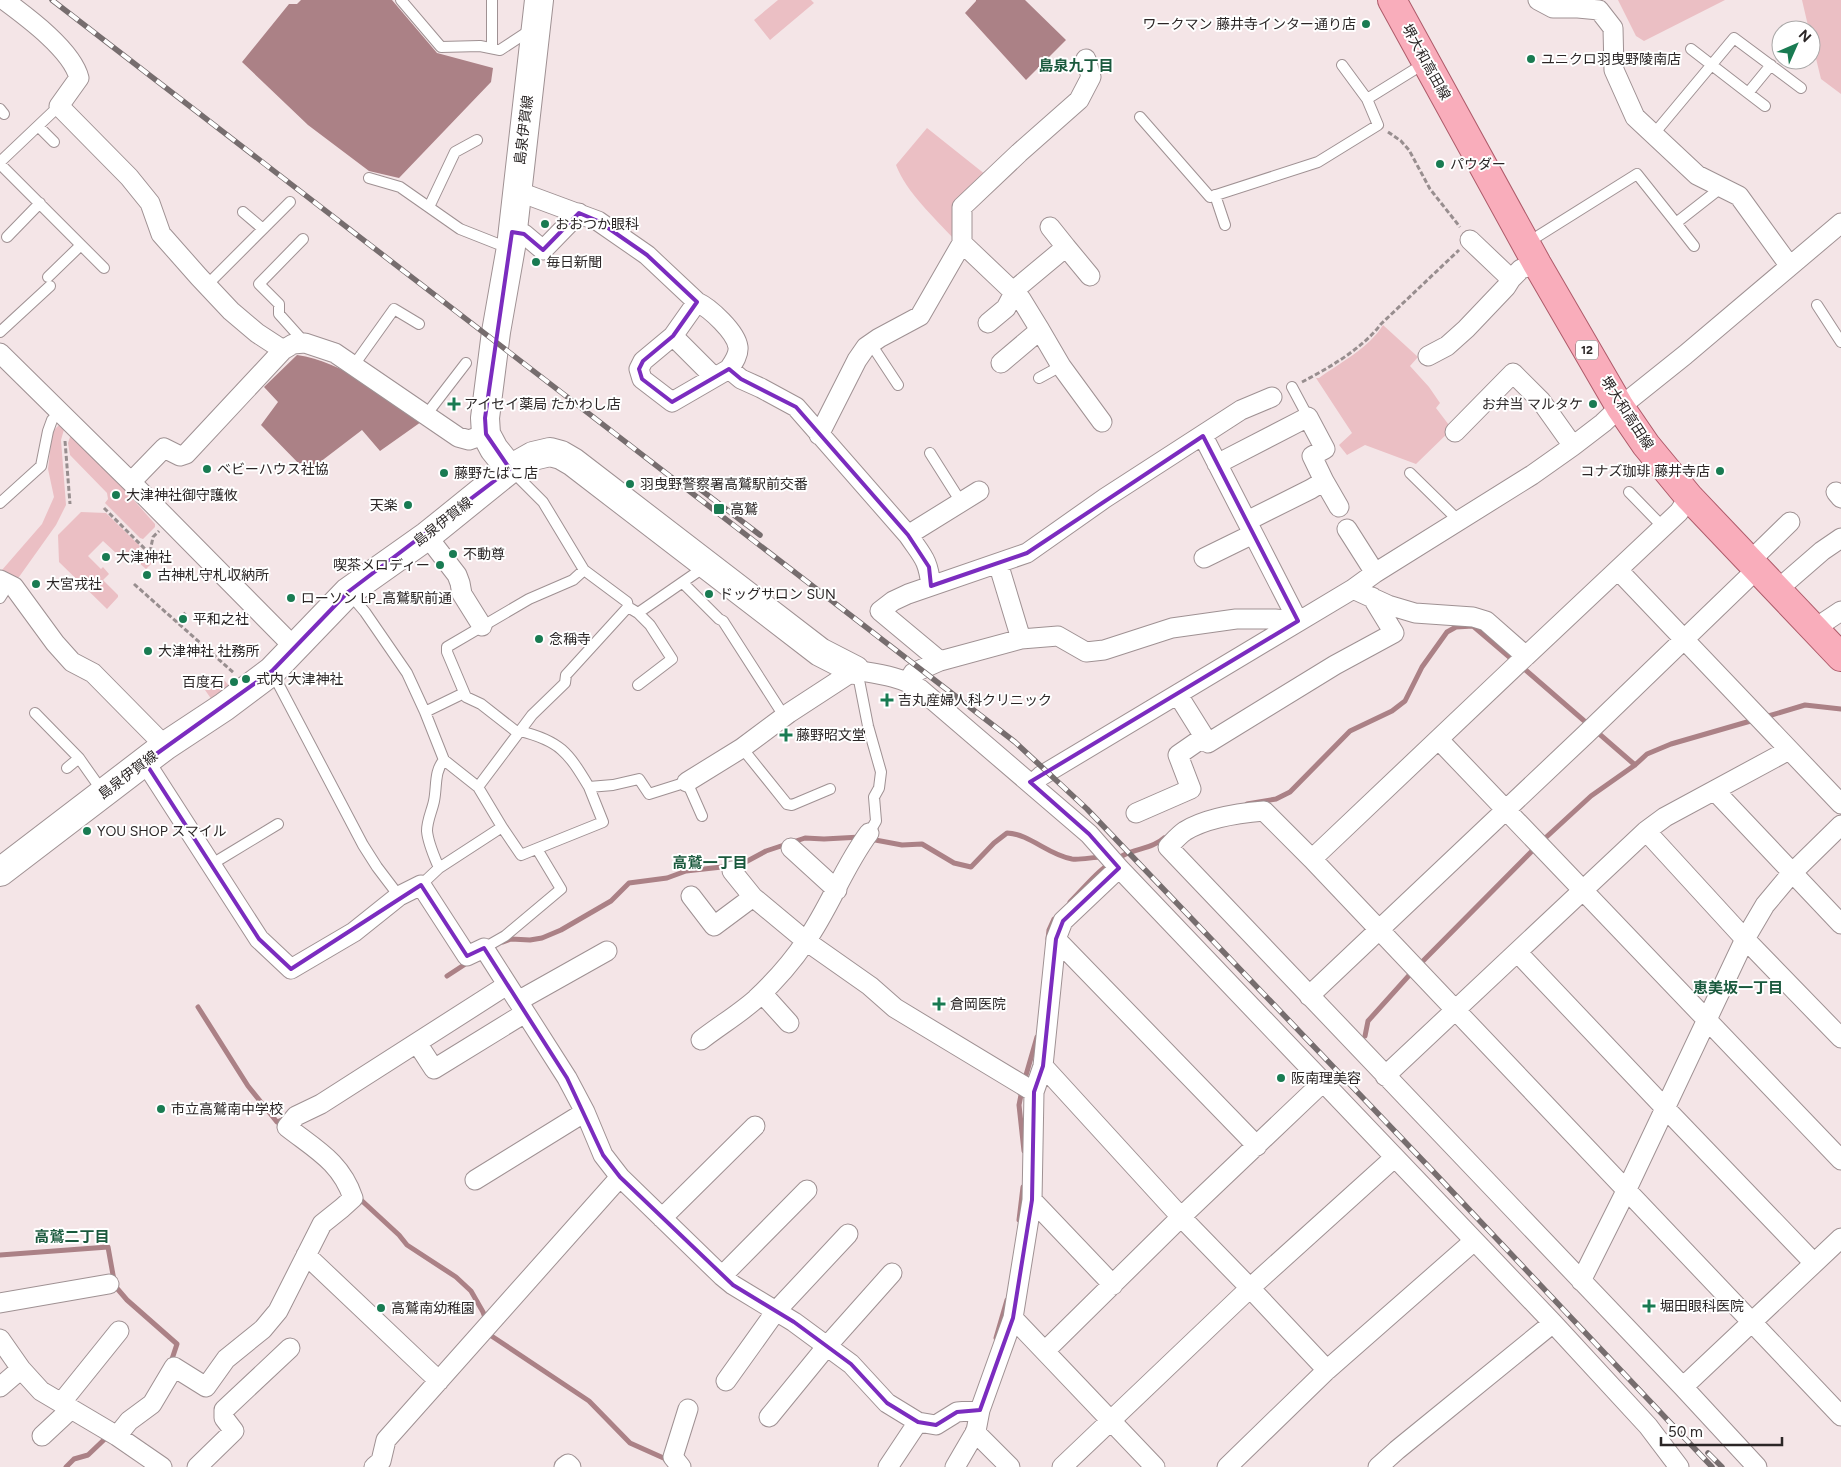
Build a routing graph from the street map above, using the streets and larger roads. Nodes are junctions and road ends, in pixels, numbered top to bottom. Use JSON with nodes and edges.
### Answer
{"nodes":[{"id":1,"x":539,"y":0,"type":"edge"},
{"id":2,"x":1392,"y":0,"type":"edge"},
{"id":3,"x":1538,"y":0,"type":"edge"},
{"id":4,"x":4,"y":4,"type":"edge"},
{"id":5,"x":1086,"y":59,"type":"dead end"},
{"id":6,"x":517,"y":191,"type":"junction"},
{"id":7,"x":578,"y":213,"type":"junction"},
{"id":8,"x":1841,"y":223,"type":"edge"},
{"id":9,"x":1050,"y":227,"type":"dead end"},
{"id":10,"x":512,"y":240,"type":"junction"},
{"id":11,"x":1470,"y":240,"type":"road end"},
{"id":12,"x":962,"y":243,"type":"junction"},
{"id":13,"x":1066,"y":247,"type":"junction"},
{"id":14,"x":1531,"y":254,"type":"junction"},
{"id":15,"x":1789,"y":265,"type":"junction"},
{"id":16,"x":1090,"y":276,"type":"dead end"},
{"id":17,"x":1511,"y":279,"type":"junction"},
{"id":18,"x":1014,"y":292,"type":"junction"},
{"id":19,"x":697,"y":302,"type":"junction"},
{"id":20,"x":988,"y":323,"type":"dead end"},
{"id":21,"x":1040,"y":330,"type":"junction"},
{"id":22,"x":673,"y":336,"type":"junction"},
{"id":23,"x":283,"y":350,"type":"junction"},
{"id":24,"x":1428,"y":356,"type":"dead end"},
{"id":25,"x":1001,"y":363,"type":"dead end"},
{"id":26,"x":4,"y":366,"type":"edge"},
{"id":27,"x":721,"y":373,"type":"junction"},
{"id":28,"x":1272,"y":397,"type":"dead end"},
{"id":29,"x":1620,"y":407,"type":"junction"},
{"id":30,"x":1102,"y":422,"type":"dead end"},
{"id":31,"x":1455,"y":432,"type":"dead end"},
{"id":32,"x":486,"y":434,"type":"junction"},
{"id":33,"x":819,"y":435,"type":"junction"},
{"id":34,"x":1203,"y":436,"type":"junction"},
{"id":35,"x":1573,"y":446,"type":"junction"},
{"id":36,"x":1217,"y":464,"type":"junction"},
{"id":37,"x":510,"y":469,"type":"junction"},
{"id":38,"x":1324,"y":481,"type":"junction"},
{"id":39,"x":131,"y":482,"type":"junction"},
{"id":40,"x":979,"y":491,"type":"dead end"},
{"id":41,"x":1689,"y":497,"type":"junction"},
{"id":42,"x":1339,"y":507,"type":"dead end"},
{"id":43,"x":1790,"y":522,"type":"dead end"},
{"id":44,"x":1250,"y":528,"type":"junction"},
{"id":45,"x":1347,"y":529,"type":"dead end"},
{"id":46,"x":908,"y":535,"type":"junction"},
{"id":47,"x":427,"y":536,"type":"junction"},
{"id":48,"x":1841,"y":538,"type":"edge"},
{"id":49,"x":1204,"y":558,"type":"dead end"},
{"id":50,"x":998,"y":563,"type":"junction"},
{"id":51,"x":1753,"y":565,"type":"junction"},
{"id":52,"x":1618,"y":570,"type":"junction"},
{"id":53,"x":1374,"y":573,"type":"junction"},
{"id":54,"x":931,"y":586,"type":"junction"},
{"id":55,"x":3,"y":587,"type":"edge"},
{"id":56,"x":1353,"y":589,"type":"junction"},
{"id":57,"x":1777,"y":590,"type":"junction"},
{"id":58,"x":1372,"y":597,"type":"junction"},
{"id":59,"x":1841,"y":611,"type":"edge"},
{"id":60,"x":1298,"y":622,"type":"junction"},
{"id":61,"x":482,"y":626,"type":"road end"},
{"id":62,"x":1814,"y":629,"type":"junction"},
{"id":63,"x":1021,"y":639,"type":"junction"},
{"id":64,"x":1684,"y":640,"type":"junction"},
{"id":65,"x":295,"y":648,"type":"junction"},
{"id":66,"x":1841,"y":657,"type":"edge"},
{"id":67,"x":940,"y":661,"type":"junction"},
{"id":68,"x":1520,"y":662,"type":"junction"},
{"id":69,"x":855,"y":670,"type":"junction"},
{"id":70,"x":908,"y":682,"type":"junction"},
{"id":71,"x":1178,"y":695,"type":"junction"},
{"id":72,"x":1204,"y":737,"type":"junction"},
{"id":73,"x":1439,"y":740,"type":"junction"},
{"id":74,"x":1789,"y":750,"type":"junction"},
{"id":75,"x":155,"y":754,"type":"junction"},
{"id":76,"x":687,"y":782,"type":"road end"},
{"id":77,"x":1032,"y":784,"type":"junction"},
{"id":78,"x":1715,"y":791,"type":"junction"},
{"id":79,"x":1841,"y":804,"type":"edge"},
{"id":80,"x":1506,"y":810,"type":"junction"},
{"id":81,"x":1136,"y":813,"type":"dead end"},
{"id":82,"x":1841,"y":825,"type":"edge"},
{"id":83,"x":1646,"y":831,"type":"junction"},
{"id":84,"x":869,"y":833,"type":"road end"},
{"id":85,"x":791,"y":848,"type":"dead end"},
{"id":86,"x":1312,"y":859,"type":"junction"},
{"id":87,"x":1118,"y":868,"type":"junction"},
{"id":88,"x":732,"y":871,"type":"dead end"},
{"id":89,"x":0,"y":872,"type":"edge"},
{"id":90,"x":1791,"y":874,"type":"junction"},
{"id":91,"x":836,"y":890,"type":"junction"},
{"id":92,"x":1582,"y":890,"type":"junction"},
{"id":93,"x":691,"y":896,"type":"dead end"},
{"id":94,"x":753,"y":897,"type":"junction"},
{"id":95,"x":1841,"y":924,"type":"edge"},
{"id":96,"x":1379,"y":930,"type":"junction"},
{"id":97,"x":1056,"y":939,"type":"junction"},
{"id":98,"x":1745,"y":939,"type":"junction"},
{"id":99,"x":806,"y":941,"type":"junction"},
{"id":100,"x":607,"y":950,"type":"dead end"},
{"id":101,"x":1517,"y":952,"type":"junction"},
{"id":102,"x":507,"y":985,"type":"junction"},
{"id":103,"x":762,"y":993,"type":"junction"},
{"id":104,"x":1309,"y":996,"type":"junction"},
{"id":105,"x":521,"y":1007,"type":"junction"},
{"id":106,"x":1456,"y":1010,"type":"junction"},
{"id":107,"x":1706,"y":1020,"type":"junction"},
{"id":108,"x":789,"y":1023,"type":"dead end"},
{"id":109,"x":1841,"y":1038,"type":"edge"},
{"id":110,"x":701,"y":1040,"type":"dead end"},
{"id":111,"x":417,"y":1043,"type":"junction"},
{"id":112,"x":1043,"y":1066,"type":"junction"},
{"id":113,"x":1385,"y":1076,"type":"junction"},
{"id":114,"x":1322,"y":1083,"type":"junction"},
{"id":115,"x":1034,"y":1092,"type":"junction"},
{"id":116,"x":1665,"y":1108,"type":"junction"},
{"id":117,"x":586,"y":1112,"type":"junction"},
{"id":118,"x":755,"y":1126,"type":"dead end"},
{"id":119,"x":1257,"y":1146,"type":"junction"},
{"id":120,"x":1394,"y":1158,"type":"junction"},
{"id":121,"x":1841,"y":1160,"type":"edge"},
{"id":122,"x":620,"y":1177,"type":"junction"},
{"id":123,"x":475,"y":1180,"type":"dead end"},
{"id":124,"x":807,"y":1190,"type":"dead end"},
{"id":125,"x":1626,"y":1190,"type":"junction"},
{"id":126,"x":1032,"y":1200,"type":"junction"},
{"id":127,"x":1181,"y":1217,"type":"junction"},
{"id":128,"x":662,"y":1218,"type":"junction"},
{"id":129,"x":848,"y":1234,"type":"dead end"},
{"id":130,"x":1841,"y":1238,"type":"edge"},
{"id":131,"x":1474,"y":1241,"type":"junction"},
{"id":132,"x":306,"y":1255,"type":"junction"},
{"id":133,"x":1814,"y":1263,"type":"junction"},
{"id":134,"x":892,"y":1273,"type":"dead end"},
{"id":135,"x":722,"y":1276,"type":"junction"},
{"id":136,"x":1581,"y":1281,"type":"junction"},
{"id":137,"x":109,"y":1284,"type":"dead end"},
{"id":138,"x":1113,"y":1285,"type":"junction"},
{"id":139,"x":1250,"y":1288,"type":"junction"},
{"id":140,"x":0,"y":1303,"type":"edge"},
{"id":141,"x":776,"y":1311,"type":"junction"},
{"id":142,"x":1013,"y":1318,"type":"junction"},
{"id":143,"x":1752,"y":1322,"type":"junction"},
{"id":144,"x":1553,"y":1323,"type":"junction"},
{"id":145,"x":119,"y":1331,"type":"dead end"},
{"id":146,"x":0,"y":1339,"type":"edge"},
{"id":147,"x":827,"y":1346,"type":"junction"},
{"id":148,"x":290,"y":1348,"type":"dead end"},
{"id":149,"x":1045,"y":1351,"type":"junction"},
{"id":150,"x":21,"y":1368,"type":"junction"},
{"id":151,"x":1327,"y":1370,"type":"junction"},
{"id":152,"x":439,"y":1381,"type":"junction"},
{"id":153,"x":726,"y":1381,"type":"dead end"},
{"id":154,"x":0,"y":1387,"type":"edge"},
{"id":155,"x":1683,"y":1387,"type":"junction"},
{"id":156,"x":66,"y":1406,"type":"junction"},
{"id":157,"x":688,"y":1409,"type":"dead end"},
{"id":158,"x":980,"y":1410,"type":"junction"},
{"id":159,"x":1841,"y":1416,"type":"edge"},
{"id":160,"x":769,"y":1417,"type":"dead end"},
{"id":161,"x":918,"y":1422,"type":"junction"},
{"id":162,"x":1110,"y":1422,"type":"junction"},
{"id":163,"x":976,"y":1432,"type":"junction"},
{"id":164,"x":42,"y":1436,"type":"dead end"},
{"id":165,"x":118,"y":1436,"type":"junction"},
{"id":166,"x":154,"y":1465,"type":"edge"},
{"id":167,"x":197,"y":1467,"type":"edge"},
{"id":168,"x":374,"y":1467,"type":"edge"},
{"id":169,"x":564,"y":1467,"type":"edge"},
{"id":170,"x":571,"y":1467,"type":"edge"},
{"id":171,"x":681,"y":1467,"type":"edge"},
{"id":172,"x":888,"y":1467,"type":"edge"},
{"id":173,"x":955,"y":1467,"type":"edge"},
{"id":174,"x":1010,"y":1467,"type":"edge"},
{"id":175,"x":1062,"y":1467,"type":"edge"},
{"id":176,"x":1154,"y":1467,"type":"edge"},
{"id":177,"x":1227,"y":1467,"type":"edge"},
{"id":178,"x":1378,"y":1467,"type":"edge"},
{"id":179,"x":1679,"y":1467,"type":"edge"},
{"id":180,"x":1757,"y":1467,"type":"edge"}],
"edges":[{"from":1,"to":6,"type":"main road","name":"島泉伊賀線"},
{"from":2,"to":14,"type":"main road","name":"堺大和高田線","number":"12"},
{"from":3,"to":15,"type":"street"},
{"from":4,"to":23,"type":"street"},
{"from":5,"to":12,"type":"street"},
{"from":6,"to":7,"type":"street"},
{"from":6,"to":10,"type":"main road","name":"島泉伊賀線"},
{"from":7,"to":10,"type":"street"},
{"from":7,"to":19,"type":"street"},
{"from":8,"to":15,"type":"street"},
{"from":9,"to":13,"type":"street"},
{"from":10,"to":32,"type":"main road","name":"島泉伊賀線"},
{"from":11,"to":17,"type":"street"},
{"from":12,"to":18,"type":"street"},
{"from":12,"to":33,"type":"street"},
{"from":13,"to":16,"type":"street"},
{"from":13,"to":18,"type":"street"},
{"from":14,"to":17,"type":"street"},
{"from":14,"to":29,"type":"main road","name":"堺大和高田線","number":"12"},
{"from":15,"to":29,"type":"street"},
{"from":17,"to":24,"type":"street"},
{"from":18,"to":20,"type":"street"},
{"from":18,"to":21,"type":"street"},
{"from":19,"to":22,"type":"street"},
{"from":19,"to":27,"type":"street"},
{"from":21,"to":25,"type":"street"},
{"from":21,"to":30,"type":"street"},
{"from":22,"to":27,"type":"street"},
{"from":22,"to":27,"type":"street"},
{"from":23,"to":32,"type":"street"},
{"from":23,"to":39,"type":"street"},
{"from":26,"to":39,"type":"street"},
{"from":27,"to":33,"type":"street"},
{"from":28,"to":34,"type":"street"},
{"from":29,"to":35,"type":"street"},
{"from":29,"to":41,"type":"main road","name":"堺大和高田線","number":"12"},
{"from":31,"to":35,"type":"street"},
{"from":32,"to":37,"type":"main road"},
{"from":33,"to":46,"type":"street"},
{"from":34,"to":36,"type":"street"},
{"from":34,"to":50,"type":"street"},
{"from":35,"to":53,"type":"street"},
{"from":36,"to":38,"type":"street"},
{"from":36,"to":44,"type":"street"},
{"from":37,"to":47,"type":"main road","name":"島泉伊賀線"},
{"from":37,"to":69,"type":"main road","name":"島泉伊賀線"},
{"from":38,"to":42,"type":"street"},
{"from":38,"to":44,"type":"street"},
{"from":39,"to":65,"type":"street"},
{"from":40,"to":46,"type":"street"},
{"from":41,"to":51,"type":"main road","name":"堺大和高田線","number":"12"},
{"from":41,"to":52,"type":"street"},
{"from":43,"to":51,"type":"street"},
{"from":44,"to":49,"type":"street"},
{"from":44,"to":60,"type":"street"},
{"from":45,"to":53,"type":"street"},
{"from":46,"to":54,"type":"street"},
{"from":47,"to":61,"type":"street"},
{"from":47,"to":65,"type":"main road","name":"島泉伊賀線"},
{"from":48,"to":57,"type":"street"},
{"from":50,"to":54,"type":"street"},
{"from":50,"to":63,"type":"street"},
{"from":51,"to":57,"type":"main road","name":"堺大和高田線","number":"12"},
{"from":51,"to":64,"type":"street"},
{"from":52,"to":64,"type":"street"},
{"from":52,"to":68,"type":"street"},
{"from":53,"to":56,"type":"street"},
{"from":54,"to":67,"type":"street"},
{"from":55,"to":75,"type":"street"},
{"from":56,"to":58,"type":"street"},
{"from":56,"to":60,"type":"street"},
{"from":57,"to":62,"type":"main road","name":"堺大和高田線","number":"12"},
{"from":58,"to":68,"type":"street"},
{"from":58,"to":72,"type":"street"},
{"from":59,"to":62,"type":"street"},
{"from":60,"to":63,"type":"street"},
{"from":60,"to":71,"type":"street"},
{"from":62,"to":66,"type":"main road","name":"堺大和高田線","number":"12"},
{"from":63,"to":67,"type":"street"},
{"from":64,"to":74,"type":"street"},
{"from":64,"to":80,"type":"street"},
{"from":65,"to":75,"type":"main road","name":"島泉伊賀線"},
{"from":67,"to":70,"type":"street"},
{"from":68,"to":73,"type":"street"},
{"from":69,"to":70,"type":"street"},
{"from":69,"to":76,"type":"street"},
{"from":70,"to":77,"type":"street"},
{"from":71,"to":72,"type":"street"},
{"from":71,"to":77,"type":"street"},
{"from":72,"to":81,"type":"street"},
{"from":73,"to":80,"type":"street"},
{"from":73,"to":86,"type":"street"},
{"from":74,"to":78,"type":"street"},
{"from":74,"to":79,"type":"street"},
{"from":75,"to":89,"type":"main road","name":"島泉伊賀線"},
{"from":75,"to":102,"type":"street"},
{"from":77,"to":87,"type":"street"},
{"from":78,"to":83,"type":"street"},
{"from":78,"to":90,"type":"street"},
{"from":80,"to":92,"type":"street"},
{"from":80,"to":96,"type":"street"},
{"from":82,"to":90,"type":"street"},
{"from":83,"to":92,"type":"street"},
{"from":83,"to":98,"type":"street"},
{"from":84,"to":91,"type":"street"},
{"from":85,"to":91,"type":"street"},
{"from":86,"to":96,"type":"street"},
{"from":86,"to":104,"type":"street"},
{"from":87,"to":97,"type":"street"},
{"from":87,"to":114,"type":"street"},
{"from":88,"to":94,"type":"street"},
{"from":90,"to":95,"type":"street"},
{"from":90,"to":98,"type":"street"},
{"from":91,"to":99,"type":"street"},
{"from":92,"to":101,"type":"street"},
{"from":92,"to":107,"type":"street"},
{"from":93,"to":94,"type":"street"},
{"from":94,"to":99,"type":"street"},
{"from":96,"to":104,"type":"street"},
{"from":96,"to":106,"type":"street"},
{"from":97,"to":112,"type":"street"},
{"from":97,"to":119,"type":"street"},
{"from":98,"to":107,"type":"street"},
{"from":98,"to":109,"type":"street"},
{"from":99,"to":103,"type":"street"},
{"from":99,"to":115,"type":"street"},
{"from":100,"to":105,"type":"street"},
{"from":101,"to":106,"type":"street"},
{"from":101,"to":116,"type":"street"},
{"from":102,"to":105,"type":"street"},
{"from":102,"to":111,"type":"street"},
{"from":103,"to":108,"type":"street"},
{"from":103,"to":110,"type":"street"},
{"from":104,"to":113,"type":"street"},
{"from":105,"to":111,"type":"street"},
{"from":105,"to":117,"type":"street"},
{"from":106,"to":113,"type":"street"},
{"from":106,"to":125,"type":"street"},
{"from":107,"to":116,"type":"street"},
{"from":107,"to":121,"type":"street"},
{"from":111,"to":132,"type":"street"},
{"from":112,"to":115,"type":"street"},
{"from":112,"to":127,"type":"street"},
{"from":113,"to":136,"type":"street"},
{"from":114,"to":119,"type":"street"},
{"from":114,"to":120,"type":"street"},
{"from":115,"to":126,"type":"street"},
{"from":116,"to":125,"type":"street"},
{"from":116,"to":133,"type":"street"},
{"from":117,"to":122,"type":"street"},
{"from":117,"to":123,"type":"street"},
{"from":118,"to":128,"type":"street"},
{"from":119,"to":127,"type":"street"},
{"from":120,"to":131,"type":"street"},
{"from":120,"to":139,"type":"street"},
{"from":122,"to":128,"type":"street"},
{"from":122,"to":152,"type":"street"},
{"from":124,"to":135,"type":"street"},
{"from":125,"to":136,"type":"street"},
{"from":125,"to":143,"type":"street"},
{"from":126,"to":138,"type":"street"},
{"from":126,"to":142,"type":"street"},
{"from":127,"to":138,"type":"street"},
{"from":127,"to":139,"type":"street"},
{"from":128,"to":135,"type":"street"},
{"from":129,"to":141,"type":"street"},
{"from":130,"to":133,"type":"street"},
{"from":131,"to":144,"type":"street"},
{"from":131,"to":151,"type":"street"},
{"from":132,"to":152,"type":"street"},
{"from":132,"to":165,"type":"street"},
{"from":133,"to":143,"type":"street"},
{"from":134,"to":147,"type":"street"},
{"from":135,"to":141,"type":"street"},
{"from":136,"to":155,"type":"street"},
{"from":137,"to":140,"type":"street"},
{"from":138,"to":149,"type":"street"},
{"from":139,"to":151,"type":"street"},
{"from":139,"to":162,"type":"street"},
{"from":141,"to":147,"type":"street"},
{"from":141,"to":153,"type":"street"},
{"from":142,"to":149,"type":"street"},
{"from":142,"to":158,"type":"street"},
{"from":143,"to":155,"type":"street"},
{"from":143,"to":159,"type":"street"},
{"from":144,"to":178,"type":"street"},
{"from":144,"to":179,"type":"street"},
{"from":145,"to":156,"type":"street"},
{"from":146,"to":150,"type":"street"},
{"from":147,"to":160,"type":"street"},
{"from":147,"to":161,"type":"street"},
{"from":148,"to":167,"type":"street"},
{"from":149,"to":162,"type":"street"},
{"from":150,"to":154,"type":"street"},
{"from":150,"to":156,"type":"street"},
{"from":151,"to":177,"type":"street"},
{"from":152,"to":168,"type":"street"},
{"from":155,"to":180,"type":"street"},
{"from":156,"to":164,"type":"street"},
{"from":156,"to":165,"type":"street"},
{"from":157,"to":171,"type":"street"},
{"from":158,"to":161,"type":"street"},
{"from":158,"to":163,"type":"street"},
{"from":161,"to":172,"type":"street"},
{"from":162,"to":175,"type":"street"},
{"from":162,"to":176,"type":"street"},
{"from":163,"to":173,"type":"street"},
{"from":163,"to":174,"type":"street"},
{"from":165,"to":166,"type":"street"},
{"from":169,"to":170,"type":"street"}]}
